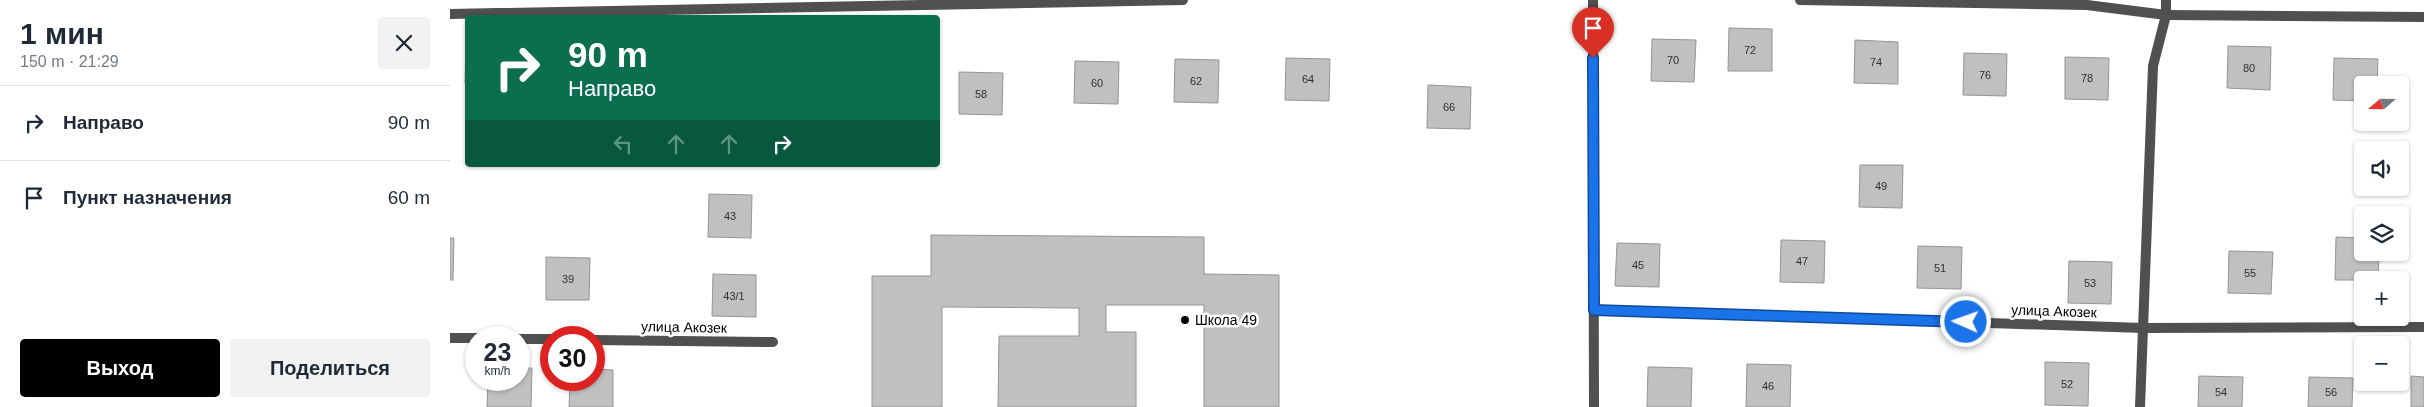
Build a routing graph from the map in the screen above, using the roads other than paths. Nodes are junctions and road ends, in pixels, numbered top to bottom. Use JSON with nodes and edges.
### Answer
{"nodes":[{"id":1,"x":1183,"y":0,"type":"edge"},
{"id":2,"x":1593,"y":0,"type":"edge"},
{"id":3,"x":1800,"y":0,"type":"edge"},
{"id":4,"x":2166,"y":0,"type":"edge"},
{"id":5,"x":1033,"y":1,"type":"edge"},
{"id":6,"x":450,"y":14,"type":"edge"},
{"id":7,"x":2166,"y":15,"type":"junction"},
{"id":8,"x":2424,"y":17,"type":"edge"},
{"id":9,"x":1594,"y":310,"type":"junction"},
{"id":10,"x":2143,"y":328,"type":"junction"},
{"id":11,"x":2424,"y":328,"type":"edge"},
{"id":12,"x":450,"y":338,"type":"edge"},
{"id":13,"x":465,"y":338,"type":"edge"},
{"id":14,"x":605,"y":340,"type":"edge"},
{"id":15,"x":773,"y":342,"type":"dead end"},
{"id":16,"x":1594,"y":407,"type":"edge"},
{"id":17,"x":2140,"y":407,"type":"edge"}],
"edges":[{"from":1,"to":5,"type":"street"},
{"from":2,"to":9,"type":"street"},
{"from":3,"to":7,"type":"street"},
{"from":4,"to":7,"type":"street"},
{"from":5,"to":6,"type":"street"},
{"from":7,"to":8,"type":"street"},
{"from":7,"to":10,"type":"street"},
{"from":9,"to":10,"type":"street","name":"улица Акозек"},
{"from":9,"to":16,"type":"street"},
{"from":10,"to":11,"type":"street","name":"улица Акозек"},
{"from":10,"to":17,"type":"street"},
{"from":12,"to":13,"type":"street"},
{"from":14,"to":15,"type":"street","name":"улица Акозек"}]}
